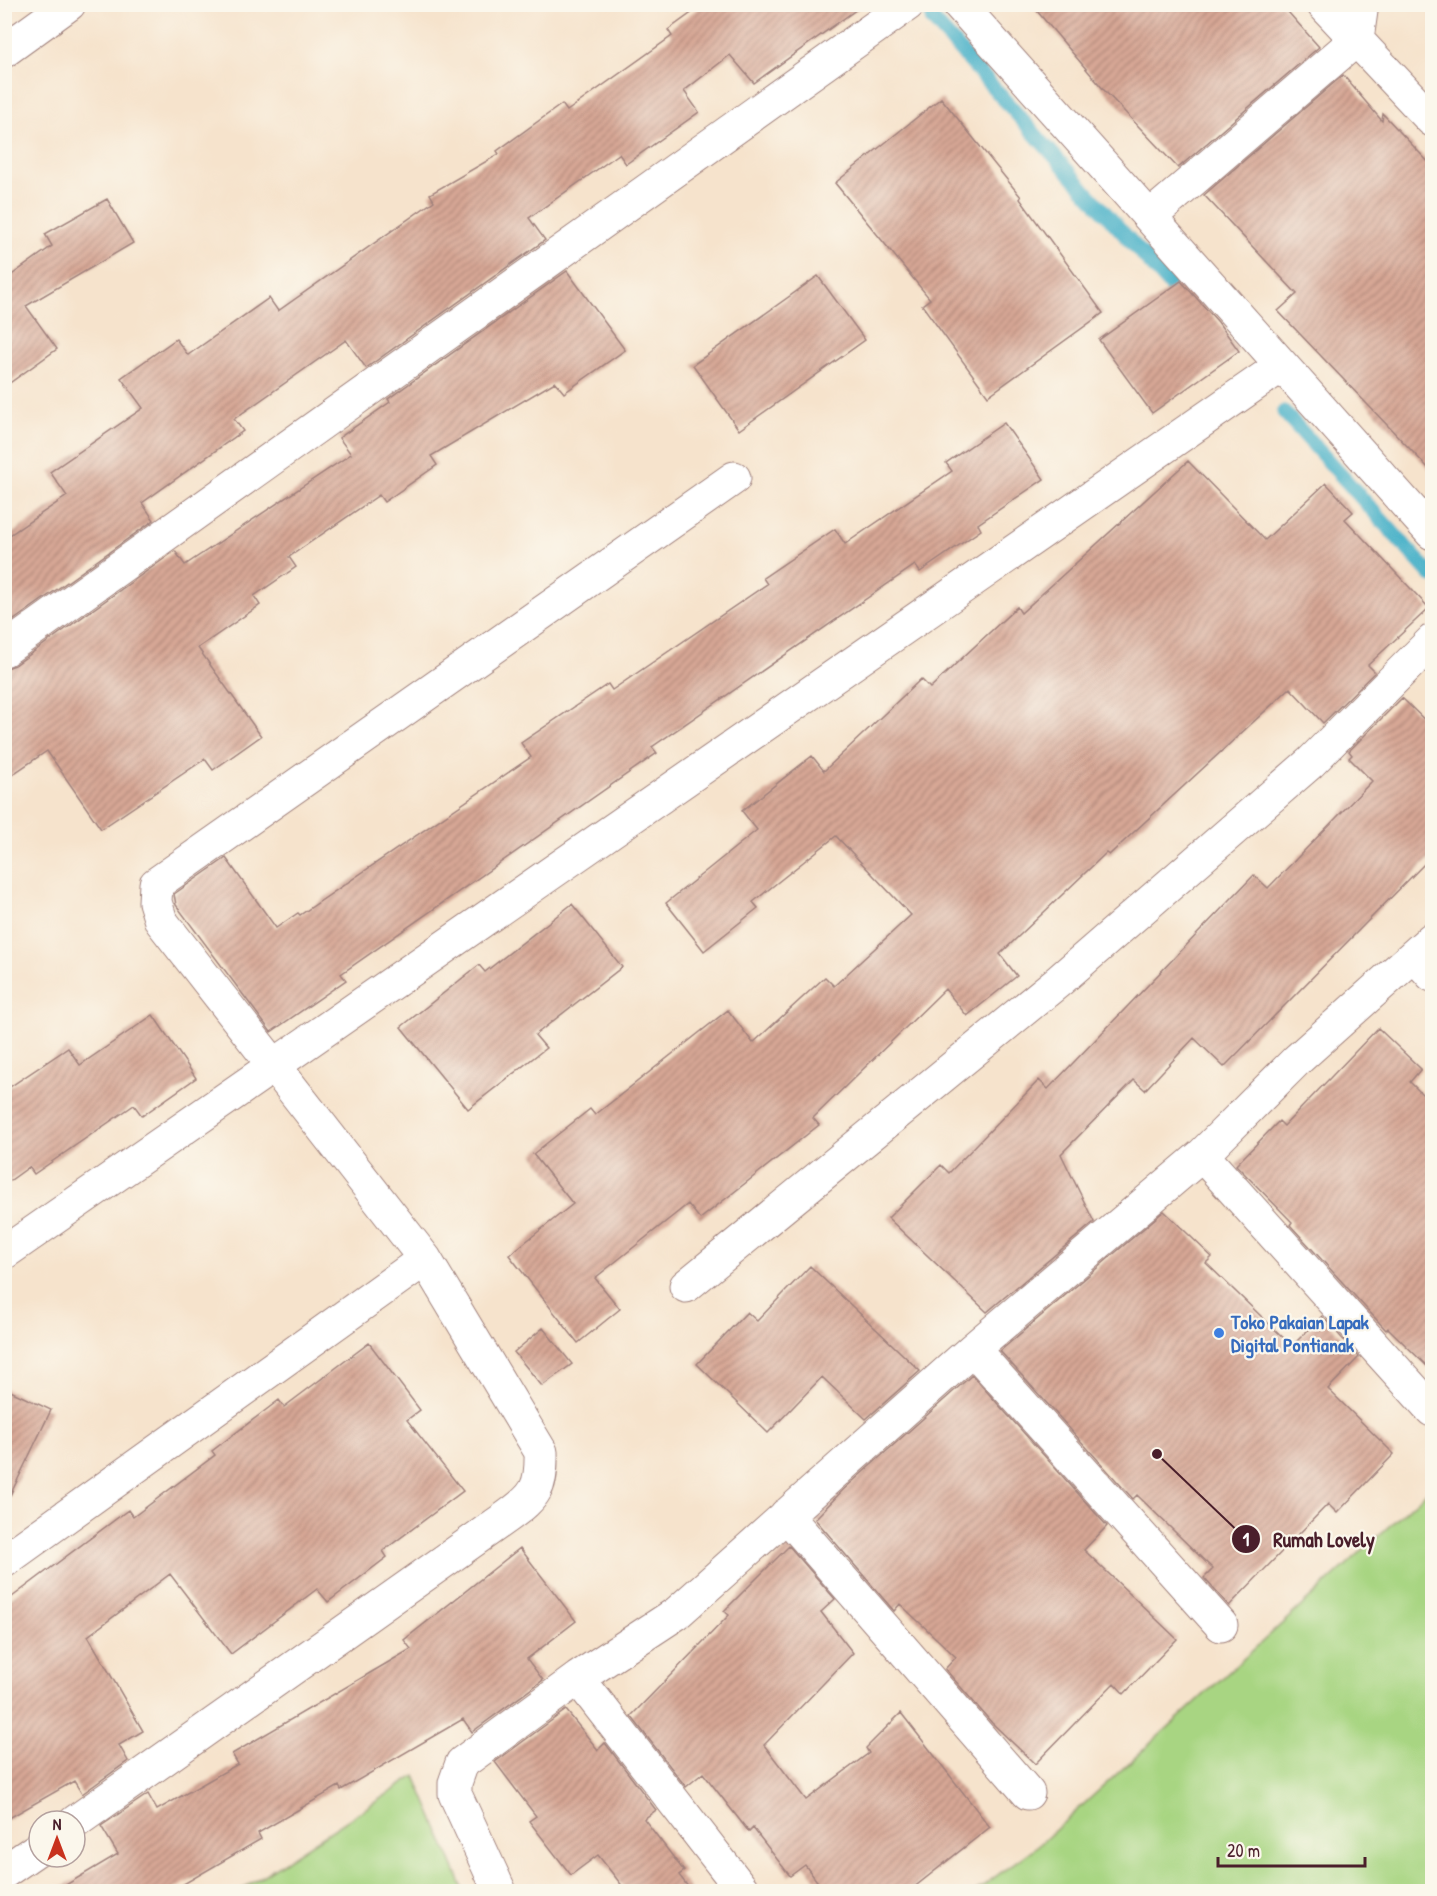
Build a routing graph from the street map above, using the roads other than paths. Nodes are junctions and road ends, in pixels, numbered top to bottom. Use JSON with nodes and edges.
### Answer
{"nodes":[{"id":1,"x":69,"y":4,"type":"edge"},
{"id":2,"x":908,"y":4,"type":"edge"},
{"id":3,"x":959,"y":4,"type":"edge"},
{"id":4,"x":1323,"y":4,"type":"edge"},
{"id":5,"x":1362,"y":4,"type":"edge"},
{"id":6,"x":1357,"y":39,"type":"junction"},
{"id":7,"x":4,"y":51,"type":"edge"},
{"id":8,"x":1432,"y":120,"type":"edge"},
{"id":9,"x":1151,"y":216,"type":"junction"},
{"id":10,"x":1281,"y":366,"type":"junction"},
{"id":11,"x":734,"y":478,"type":"dead end"},
{"id":12,"x":1432,"y":533,"type":"edge"},
{"id":13,"x":1432,"y":641,"type":"edge"},
{"id":14,"x":4,"y":650,"type":"edge"},
{"id":15,"x":1426,"y":956,"type":"edge"},
{"id":16,"x":275,"y":1064,"type":"junction"},
{"id":17,"x":1202,"y":1155,"type":"junction"},
{"id":18,"x":4,"y":1252,"type":"edge"},
{"id":19,"x":425,"y":1259,"type":"junction"},
{"id":20,"x":686,"y":1286,"type":"dead end"},
{"id":21,"x":972,"y":1349,"type":"junction"},
{"id":22,"x":1432,"y":1410,"type":"edge"},
{"id":23,"x":786,"y":1515,"type":"junction"},
{"id":24,"x":4,"y":1561,"type":"edge"},
{"id":25,"x":1221,"y":1625,"type":"dead end"},
{"id":26,"x":578,"y":1678,"type":"junction"},
{"id":27,"x":1028,"y":1793,"type":"dead end"},
{"id":28,"x":87,"y":1814,"type":"edge"},
{"id":29,"x":27,"y":1856,"type":"edge"},
{"id":30,"x":4,"y":1872,"type":"edge"},
{"id":31,"x":501,"y":1892,"type":"edge"},
{"id":32,"x":744,"y":1892,"type":"edge"}],
"edges":[{"from":1,"to":7,"type":"street"},
{"from":2,"to":14,"type":"street"},
{"from":3,"to":9,"type":"street"},
{"from":4,"to":6,"type":"street"},
{"from":5,"to":6,"type":"street"},
{"from":6,"to":8,"type":"street"},
{"from":6,"to":9,"type":"street"},
{"from":9,"to":10,"type":"street"},
{"from":10,"to":12,"type":"street"},
{"from":10,"to":16,"type":"street"},
{"from":11,"to":16,"type":"street"},
{"from":13,"to":20,"type":"street"},
{"from":15,"to":17,"type":"street"},
{"from":16,"to":18,"type":"street"},
{"from":16,"to":19,"type":"street"},
{"from":17,"to":21,"type":"street"},
{"from":17,"to":22,"type":"street"},
{"from":19,"to":24,"type":"street"},
{"from":19,"to":28,"type":"street"},
{"from":21,"to":23,"type":"street"},
{"from":21,"to":25,"type":"street"},
{"from":23,"to":26,"type":"street"},
{"from":23,"to":27,"type":"street"},
{"from":26,"to":31,"type":"street"},
{"from":26,"to":32,"type":"street"},
{"from":29,"to":30,"type":"street"}]}
